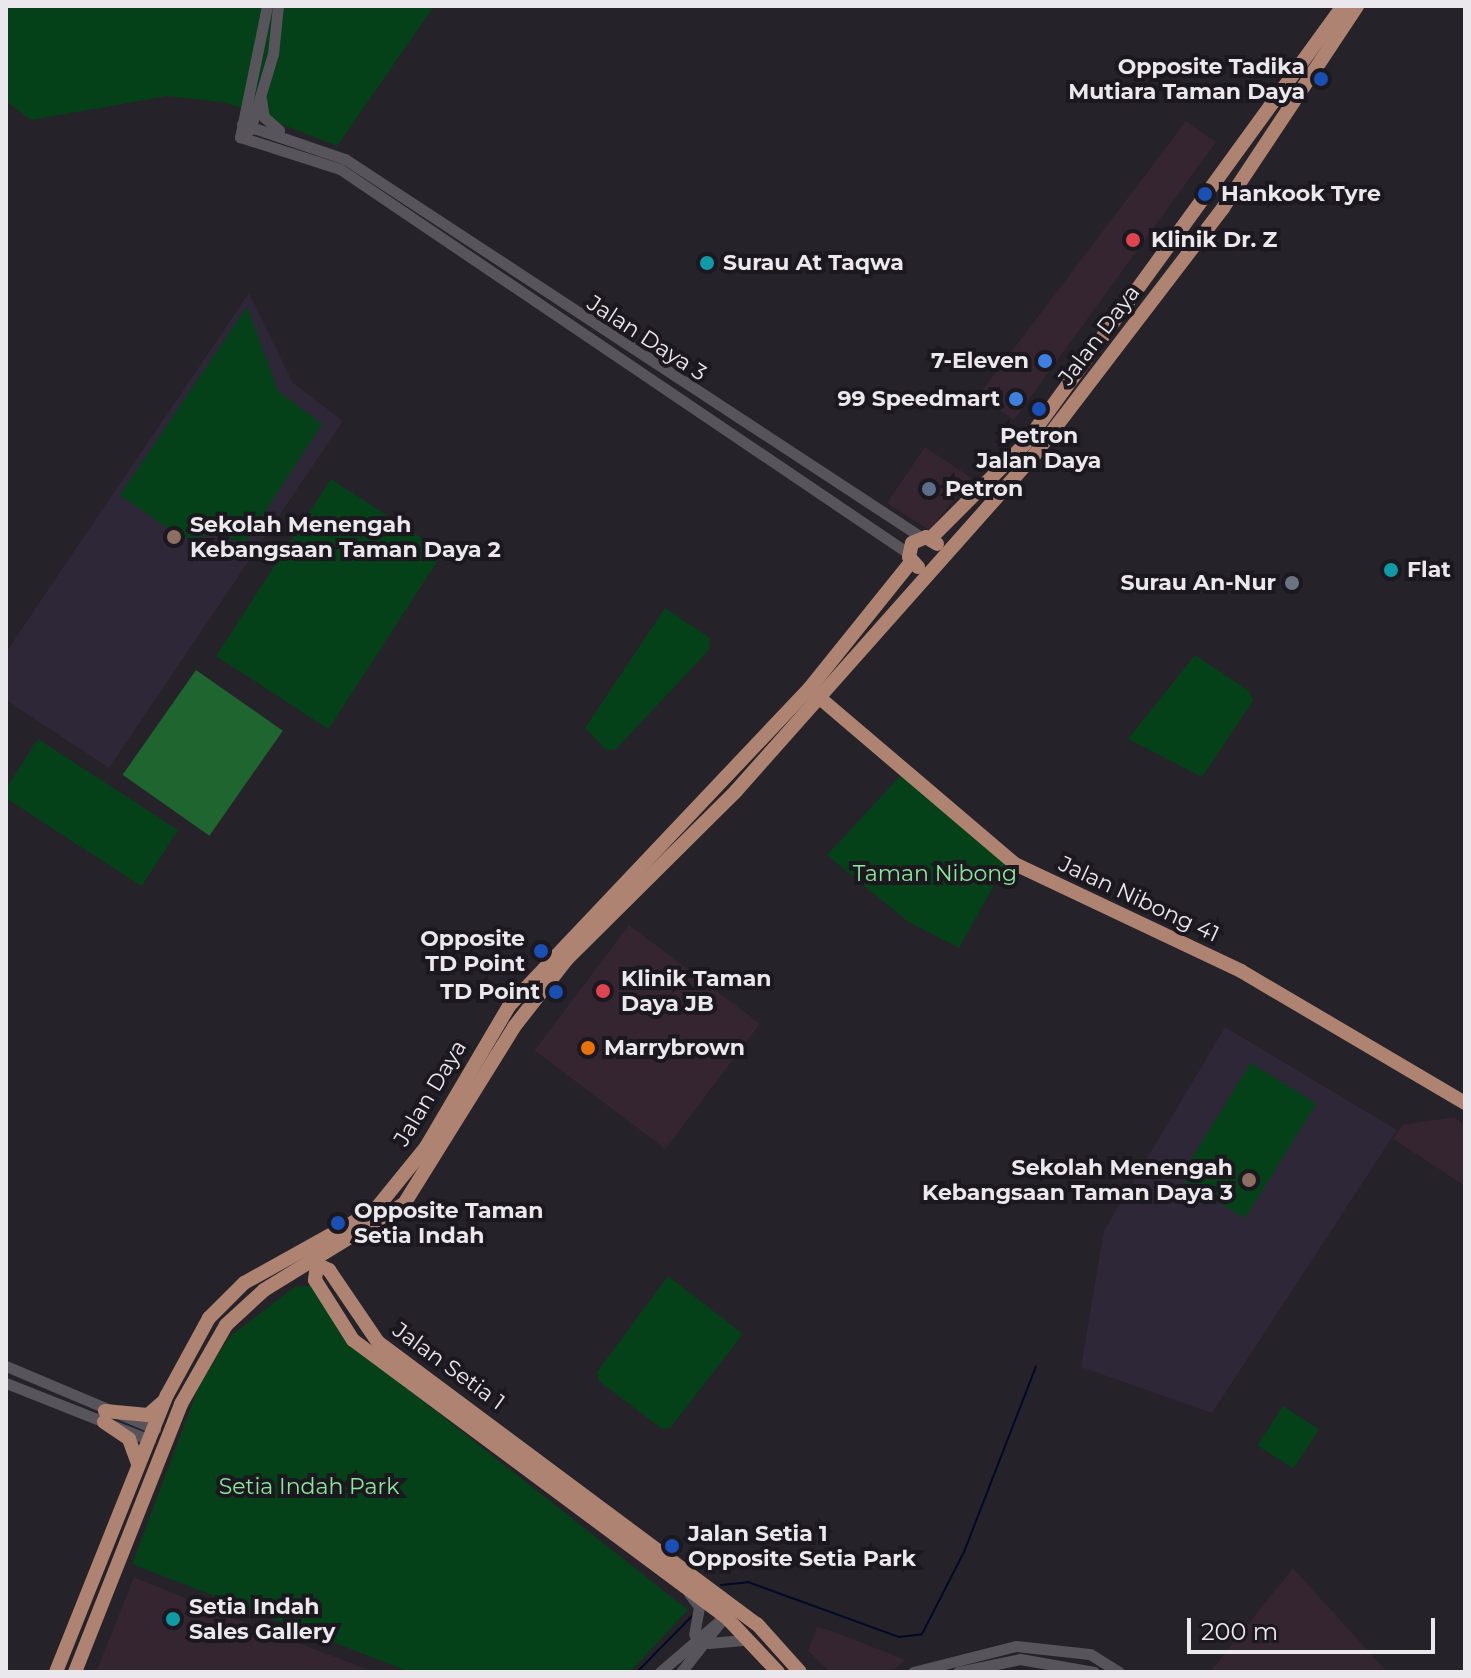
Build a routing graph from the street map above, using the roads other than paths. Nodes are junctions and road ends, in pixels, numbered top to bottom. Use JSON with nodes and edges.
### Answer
{"nodes":[{"id":1,"x":267,"y":6,"type":"edge"},
{"id":2,"x":278,"y":6,"type":"edge"},
{"id":3,"x":1343,"y":6,"type":"edge"},
{"id":4,"x":1357,"y":6,"type":"edge"},
{"id":5,"x":261,"y":95,"type":"junction"},
{"id":6,"x":246,"y":124,"type":"junction"},
{"id":7,"x":289,"y":136,"type":"junction"},
{"id":8,"x":353,"y":170,"type":"junction"},
{"id":9,"x":926,"y":538,"type":"junction"},
{"id":10,"x":910,"y":557,"type":"junction"},
{"id":11,"x":936,"y":562,"type":"junction"},
{"id":12,"x":821,"y":699,"type":"junction"},
{"id":13,"x":1465,"y":1103,"type":"edge"},
{"id":14,"x":356,"y":1223,"type":"junction"},
{"id":15,"x":348,"y":1244,"type":"junction"},
{"id":16,"x":316,"y":1263,"type":"junction"},
{"id":17,"x":270,"y":1269,"type":"junction"},
{"id":18,"x":280,"y":1282,"type":"junction"},
{"id":19,"x":337,"y":1284,"type":"junction"},
{"id":20,"x":323,"y":1293,"type":"junction"},
{"id":21,"x":6,"y":1366,"type":"edge"},
{"id":22,"x":6,"y":1383,"type":"edge"},
{"id":23,"x":167,"y":1395,"type":"junction"},
{"id":24,"x":181,"y":1404,"type":"junction"},
{"id":25,"x":105,"y":1416,"type":"junction"},
{"id":26,"x":154,"y":1436,"type":"junction"},
{"id":27,"x":156,"y":1470,"type":"junction"},
{"id":28,"x":134,"y":1480,"type":"junction"},
{"id":29,"x":672,"y":1563,"type":"junction"},
{"id":30,"x":684,"y":1588,"type":"junction"},
{"id":31,"x":725,"y":1616,"type":"junction"},
{"id":32,"x":694,"y":1636,"type":"junction"},
{"id":33,"x":708,"y":1643,"type":"junction"},
{"id":34,"x":753,"y":1643,"type":"junction"},
{"id":35,"x":779,"y":1645,"type":"junction"},
{"id":36,"x":56,"y":1672,"type":"edge"},
{"id":37,"x":75,"y":1672,"type":"edge"},
{"id":38,"x":660,"y":1672,"type":"edge"},
{"id":39,"x":681,"y":1672,"type":"edge"},
{"id":40,"x":778,"y":1672,"type":"edge"},
{"id":41,"x":800,"y":1672,"type":"edge"},
{"id":42,"x":913,"y":1672,"type":"edge"},
{"id":43,"x":958,"y":1672,"type":"edge"},
{"id":44,"x":1094,"y":1672,"type":"edge"},
{"id":45,"x":1119,"y":1672,"type":"edge"}],
"edges":[{"from":1,"to":6,"type":"street"},
{"from":2,"to":5,"type":"street"},
{"from":3,"to":9,"type":"main road","name":"Jalan Daya"},
{"from":4,"to":11,"type":"main road","name":"Jalan Daya"},
{"from":5,"to":6,"type":"street"},
{"from":5,"to":7,"type":"street"},
{"from":6,"to":7,"type":"street"},
{"from":6,"to":8,"type":"street"},
{"from":7,"to":8,"type":"street"},
{"from":8,"to":9,"type":"street","name":"Jalan Daya 3"},
{"from":8,"to":10,"type":"street","name":"Jalan Daya 3"},
{"from":9,"to":10,"type":"main road","name":"Jalan Daya"},
{"from":9,"to":11,"type":"main road"},
{"from":10,"to":11,"type":"main road"},
{"from":10,"to":14,"type":"main road","name":"Jalan Daya"},
{"from":11,"to":12,"type":"main road","name":"Jalan Daya"},
{"from":12,"to":13,"type":"main road","name":"Jalan Nibong 41"},
{"from":12,"to":15,"type":"main road","name":"Jalan Daya"},
{"from":14,"to":16,"type":"main road"},
{"from":14,"to":17,"type":"main road","name":"Jalan Daya"},
{"from":15,"to":16,"type":"main road","name":"Jalan Daya"},
{"from":15,"to":19,"type":"main road"},
{"from":16,"to":17,"type":"main road"},
{"from":16,"to":18,"type":"main road","name":"Jalan Daya"},
{"from":16,"to":19,"type":"main road","name":"Jalan Setia 1"},
{"from":16,"to":20,"type":"main road","name":"Jalan Setia 1"},
{"from":17,"to":23,"type":"main road","name":"Jalan Daya"},
{"from":18,"to":20,"type":"main road"},
{"from":18,"to":24,"type":"main road","name":"Jalan Daya"},
{"from":19,"to":29,"type":"main road","name":"Jalan Setia 1"},
{"from":20,"to":30,"type":"main road","name":"Jalan Setia 1"},
{"from":21,"to":25,"type":"street"},
{"from":22,"to":25,"type":"street"},
{"from":23,"to":25,"type":"main road"},
{"from":23,"to":26,"type":"main road","name":"Jalan Daya"},
{"from":24,"to":26,"type":"main road"},
{"from":24,"to":27,"type":"main road","name":"Jalan Daya"},
{"from":25,"to":26,"type":"street"},
{"from":25,"to":28,"type":"main road"},
{"from":26,"to":27,"type":"main road"},
{"from":26,"to":28,"type":"main road","name":"Jalan Daya"},
{"from":27,"to":37,"type":"main road","name":"Jalan Daya"},
{"from":28,"to":36,"type":"main road","name":"Jalan Daya"},
{"from":29,"to":31,"type":"main road"},
{"from":29,"to":35,"type":"main road","name":"Jalan Setia 1"},
{"from":30,"to":31,"type":"main road","name":"Jalan Setia 1"},
{"from":30,"to":32,"type":"street"},
{"from":31,"to":32,"type":"street"},
{"from":31,"to":33,"type":"street"},
{"from":31,"to":34,"type":"main road","name":"Jalan Setia 1"},
{"from":31,"to":35,"type":"main road"},
{"from":32,"to":38,"type":"street"},
{"from":33,"to":34,"type":"street"},
{"from":33,"to":39,"type":"street"},
{"from":34,"to":40,"type":"main road","name":"Jalan Setia 1"},
{"from":35,"to":41,"type":"main road","name":"Jalan Setia 1"},
{"from":42,"to":45,"type":"street"},
{"from":43,"to":44,"type":"street"}]}
